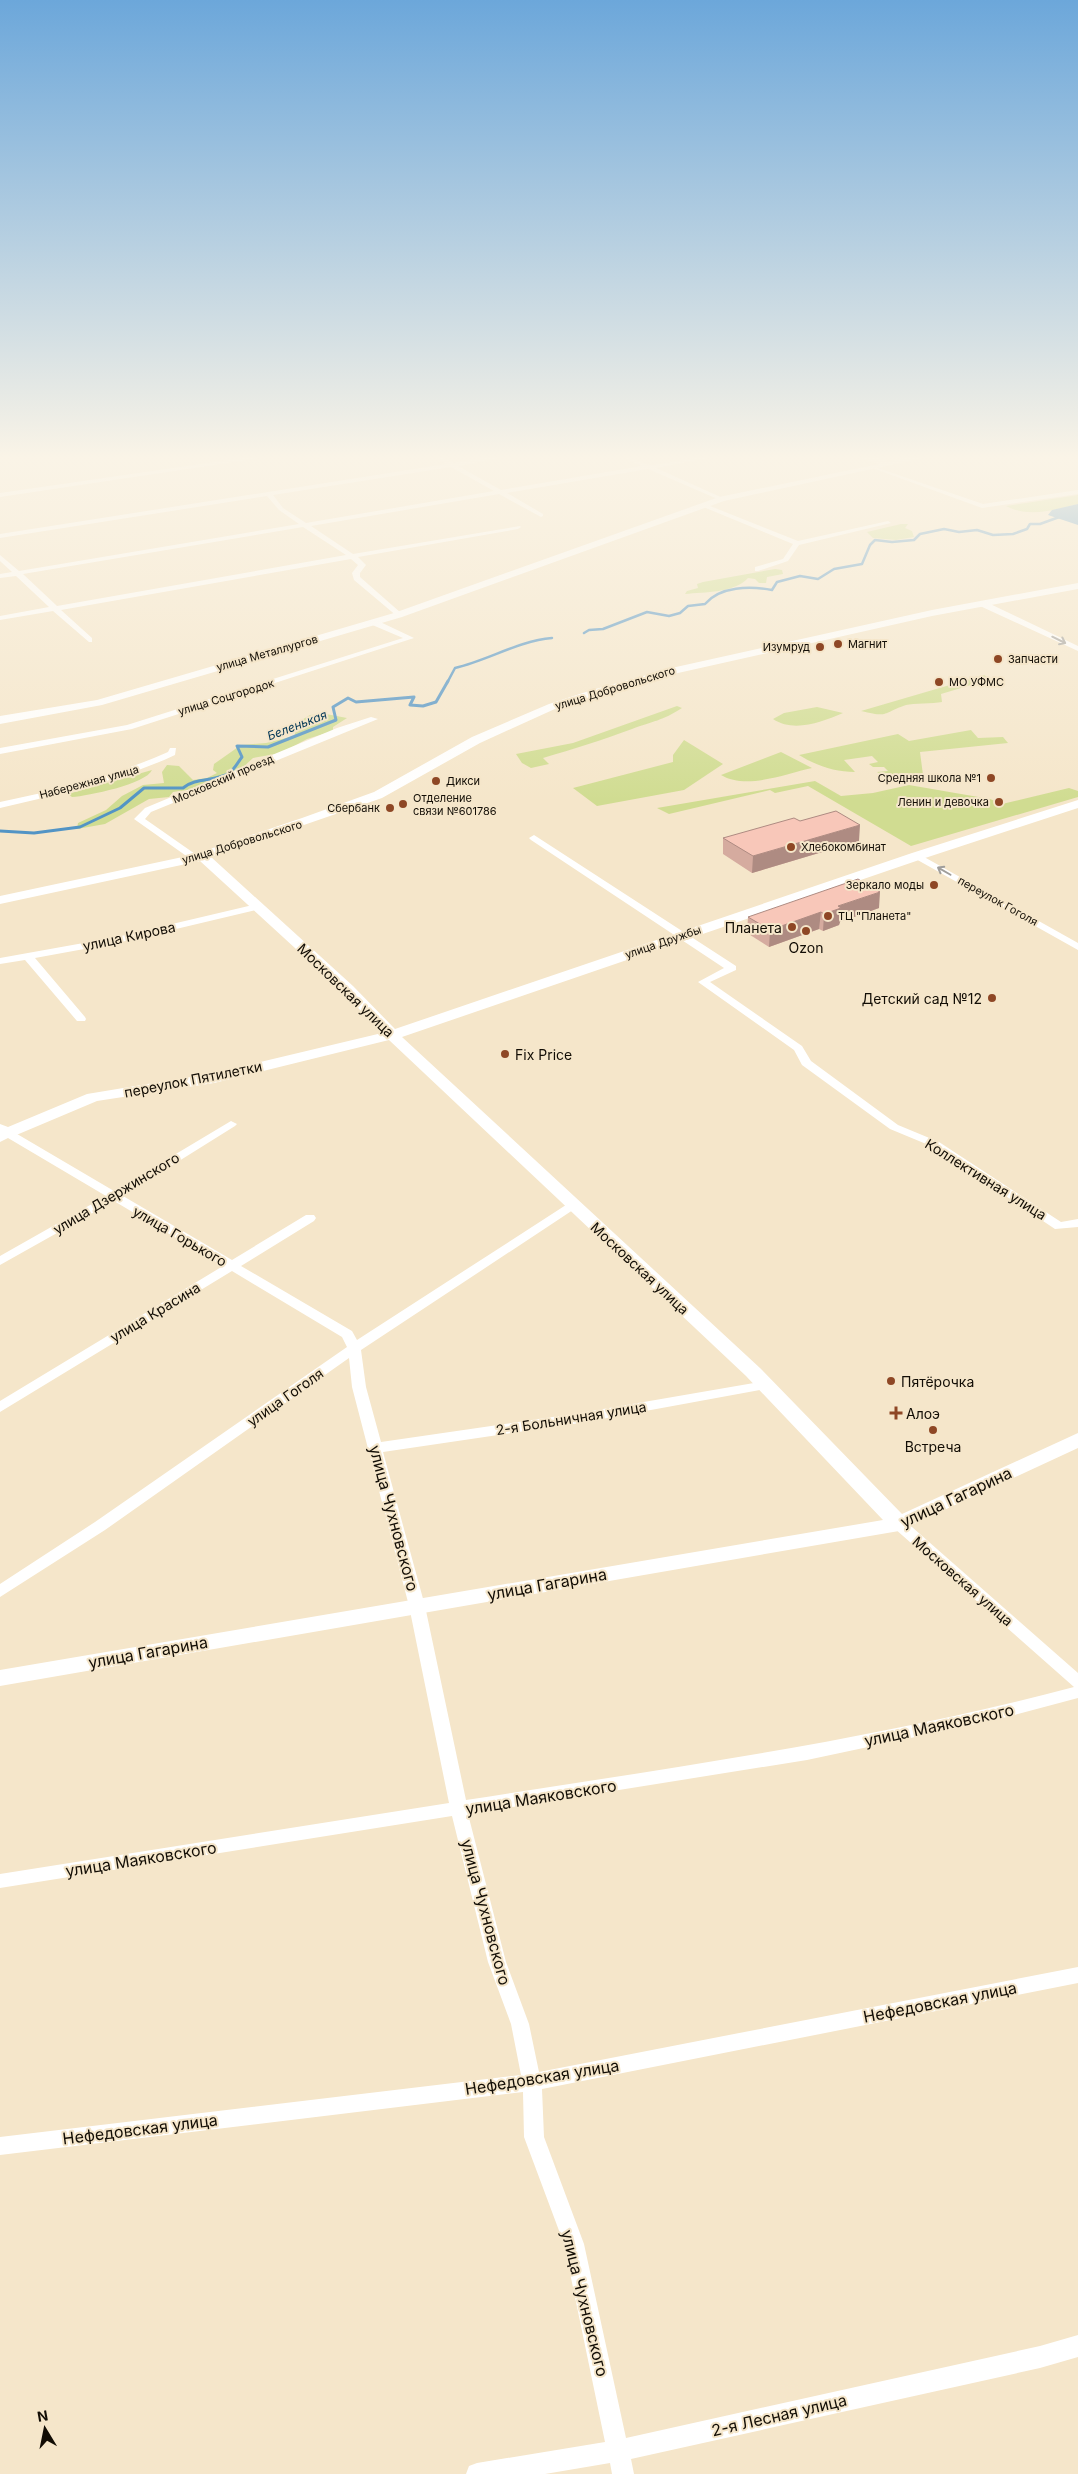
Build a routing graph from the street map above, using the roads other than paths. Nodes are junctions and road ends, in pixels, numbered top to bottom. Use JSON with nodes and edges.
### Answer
{"nodes":[{"id":1,"x":15,"y":570,"type":"edge"},
{"id":2,"x":33,"y":570,"type":"edge"},
{"id":3,"x":275,"y":570,"type":"edge"},
{"id":4,"x":358,"y":570,"type":"edge"},
{"id":5,"x":520,"y":570,"type":"edge"},
{"id":6,"x":18,"y":573,"type":"junction"},
{"id":7,"x":0,"y":576,"type":"edge"},
{"id":8,"x":1078,"y":586,"type":"edge"},
{"id":9,"x":996,"y":601,"type":"junction"},
{"id":10,"x":983,"y":604,"type":"junction"},
{"id":11,"x":56,"y":609,"type":"junction"},
{"id":12,"x":398,"y":614,"type":"junction"},
{"id":13,"x":0,"y":618,"type":"edge"},
{"id":14,"x":373,"y":622,"type":"junction"},
{"id":15,"x":89,"y":640,"type":"dead end"},
{"id":16,"x":1078,"y":641,"type":"edge"},
{"id":17,"x":1078,"y":650,"type":"edge"},
{"id":18,"x":374,"y":719,"type":"dead end"},
{"id":19,"x":0,"y":720,"type":"edge"},
{"id":20,"x":172,"y":750,"type":"dead end"},
{"id":21,"x":0,"y":752,"type":"edge"},
{"id":22,"x":1078,"y":804,"type":"edge"},
{"id":23,"x":0,"y":805,"type":"edge"},
{"id":24,"x":534,"y":838,"type":"dead end"},
{"id":25,"x":917,"y":856,"type":"junction"},
{"id":26,"x":198,"y":857,"type":"junction"},
{"id":27,"x":0,"y":900,"type":"edge"},
{"id":28,"x":257,"y":907,"type":"junction"},
{"id":29,"x":682,"y":935,"type":"junction"},
{"id":30,"x":1078,"y":947,"type":"edge"},
{"id":31,"x":28,"y":956,"type":"junction"},
{"id":32,"x":0,"y":961,"type":"edge"},
{"id":33,"x":81,"y":1019,"type":"dead end"},
{"id":34,"x":392,"y":1035,"type":"junction"},
{"id":35,"x":232,"y":1124,"type":"dead end"},
{"id":36,"x":3,"y":1133,"type":"edge"},
{"id":37,"x":113,"y":1197,"type":"junction"},
{"id":38,"x":573,"y":1206,"type":"junction"},
{"id":39,"x":310,"y":1218,"type":"dead end"},
{"id":40,"x":1078,"y":1223,"type":"edge"},
{"id":41,"x":0,"y":1261,"type":"edge"},
{"id":42,"x":231,"y":1266,"type":"junction"},
{"id":43,"x":354,"y":1348,"type":"junction"},
{"id":44,"x":765,"y":1385,"type":"junction"},
{"id":45,"x":0,"y":1407,"type":"edge"},
{"id":46,"x":1078,"y":1440,"type":"edge"},
{"id":47,"x":376,"y":1448,"type":"junction"},
{"id":48,"x":899,"y":1524,"type":"junction"},
{"id":49,"x":0,"y":1591,"type":"edge"},
{"id":50,"x":417,"y":1606,"type":"junction"},
{"id":51,"x":0,"y":1678,"type":"edge"},
{"id":52,"x":1078,"y":1682,"type":"edge"},
{"id":53,"x":1078,"y":1692,"type":"edge"},
{"id":54,"x":459,"y":1810,"type":"junction"},
{"id":55,"x":0,"y":1881,"type":"edge"},
{"id":56,"x":1078,"y":1975,"type":"edge"},
{"id":57,"x":532,"y":2082,"type":"junction"},
{"id":58,"x":0,"y":2146,"type":"edge"},
{"id":59,"x":1078,"y":2346,"type":"edge"},
{"id":60,"x":617,"y":2451,"type":"junction"},
{"id":61,"x":477,"y":2474,"type":"edge"},
{"id":62,"x":623,"y":2474,"type":"edge"}],
"edges":[{"from":1,"to":6,"type":"street"},
{"from":2,"to":6,"type":"street"},
{"from":3,"to":11,"type":"street"},
{"from":4,"to":12,"type":"street"},
{"from":5,"to":12,"type":"street","name":"улица Металлургов"},
{"from":6,"to":7,"type":"street"},
{"from":6,"to":11,"type":"street"},
{"from":8,"to":9,"type":"street","name":"улица Добровольского"},
{"from":9,"to":10,"type":"street","name":"улица Добровольского"},
{"from":9,"to":16,"type":"street"},
{"from":10,"to":17,"type":"street","one_way":true},
{"from":10,"to":26,"type":"street","name":"улица Добровольского"},
{"from":11,"to":13,"type":"street"},
{"from":11,"to":15,"type":"street"},
{"from":12,"to":14,"type":"street","name":"улица Металлургов"},
{"from":14,"to":19,"type":"street","name":"улица Металлургов"},
{"from":14,"to":21,"type":"street","name":"улица Соцгородок"},
{"from":18,"to":26,"type":"street","name":"Московский проезд"},
{"from":20,"to":23,"type":"street","name":"Набережная улица"},
{"from":22,"to":25,"type":"street","name":"улица Дружбы"},
{"from":24,"to":29,"type":"street","name":"Коллективная улица"},
{"from":25,"to":29,"type":"street","name":"улица Дружбы"},
{"from":30,"to":25,"type":"street","name":"переулок Гоголя","one_way":true},
{"from":26,"to":27,"type":"street","name":"улица Добровольского"},
{"from":26,"to":28,"type":"street","name":"Московская улица"},
{"from":28,"to":31,"type":"street","name":"улица Кирова"},
{"from":28,"to":34,"type":"street","name":"Московская улица"},
{"from":29,"to":34,"type":"street","name":"улица Дружбы"},
{"from":29,"to":40,"type":"street","name":"Коллективная улица"},
{"from":31,"to":32,"type":"street","name":"улица Кирова"},
{"from":31,"to":33,"type":"street"},
{"from":34,"to":36,"type":"street","name":"переулок Пятилетки"},
{"from":34,"to":38,"type":"street","name":"Московская улица"},
{"from":35,"to":37,"type":"street","name":"улица Дзержинского"},
{"from":36,"to":37,"type":"street","name":"улица Горького"},
{"from":37,"to":41,"type":"street","name":"улица Дзержинского"},
{"from":37,"to":42,"type":"street","name":"улица Горького"},
{"from":38,"to":43,"type":"street","name":"улица Гоголя"},
{"from":38,"to":44,"type":"street","name":"Московская улица"},
{"from":39,"to":42,"type":"street","name":"улица Красина"},
{"from":42,"to":43,"type":"street","name":"улица Горького"},
{"from":42,"to":45,"type":"street","name":"улица Красина"},
{"from":43,"to":47,"type":"street","name":"улица Чухновского"},
{"from":43,"to":49,"type":"street","name":"улица Гоголя"},
{"from":44,"to":47,"type":"street","name":"2-я Больничная улица"},
{"from":44,"to":48,"type":"street","name":"Московская улица"},
{"from":46,"to":48,"type":"street","name":"улица Гагарина"},
{"from":47,"to":50,"type":"street","name":"улица Чухновского"},
{"from":48,"to":50,"type":"street","name":"улица Гагарина"},
{"from":48,"to":52,"type":"street","name":"Московская улица"},
{"from":50,"to":51,"type":"street","name":"улица Гагарина"},
{"from":50,"to":54,"type":"street","name":"улица Чухновского"},
{"from":53,"to":54,"type":"street","name":"улица Маяковского"},
{"from":54,"to":55,"type":"street","name":"улица Маяковского"},
{"from":54,"to":57,"type":"street","name":"улица Чухновского"},
{"from":56,"to":57,"type":"street","name":"Нефедовская улица"},
{"from":57,"to":58,"type":"street","name":"Нефедовская улица"},
{"from":57,"to":60,"type":"street","name":"улица Чухновского"},
{"from":59,"to":60,"type":"street","name":"2-я Лесная улица"},
{"from":60,"to":61,"type":"street","name":"2-я Лесная улица"},
{"from":60,"to":62,"type":"street","name":"улица Чухновского"}]}
